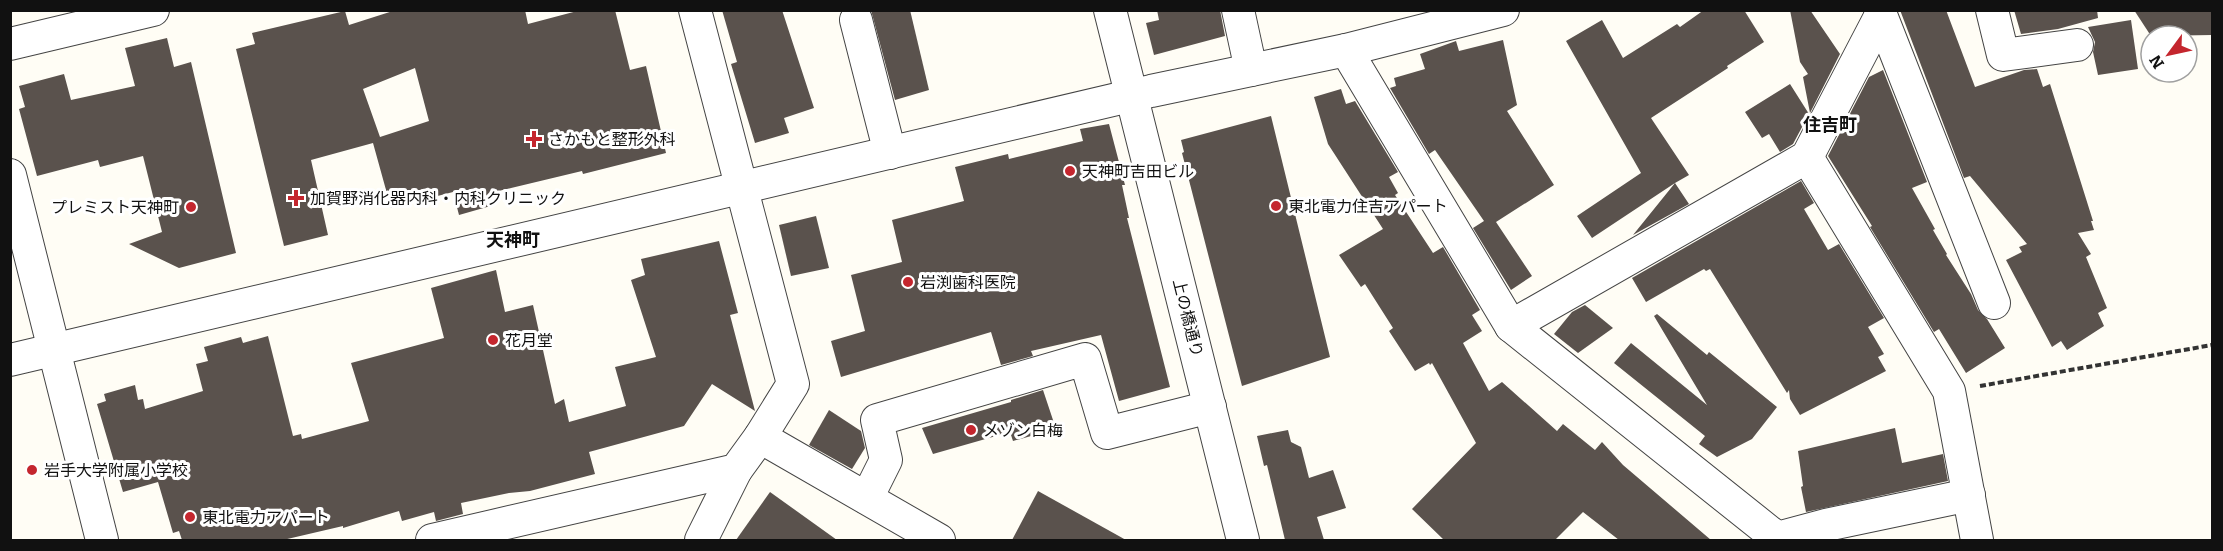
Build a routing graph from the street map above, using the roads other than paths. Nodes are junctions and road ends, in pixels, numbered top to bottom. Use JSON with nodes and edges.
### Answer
{"nodes":[{"id":1,"x":153,"y":10,"type":"edge"},
{"id":2,"x":695,"y":10,"type":"edge"},
{"id":3,"x":1110,"y":10,"type":"edge"},
{"id":4,"x":1238,"y":10,"type":"edge"},
{"id":5,"x":1503,"y":10,"type":"edge"},
{"id":6,"x":1992,"y":10,"type":"edge"},
{"id":7,"x":1880,"y":13,"type":"edge"},
{"id":8,"x":856,"y":20,"type":"dead end"},
{"id":9,"x":10,"y":44,"type":"edge"},
{"id":10,"x":2077,"y":45,"type":"dead end"},
{"id":11,"x":1346,"y":50,"type":"junction"},
{"id":12,"x":1251,"y":70,"type":"junction"},
{"id":13,"x":1132,"y":96,"type":"junction"},
{"id":14,"x":890,"y":153,"type":"junction"},
{"id":15,"x":1807,"y":157,"type":"junction"},
{"id":16,"x":10,"y":175,"type":"edge"},
{"id":17,"x":742,"y":188,"type":"junction"},
{"id":18,"x":1994,"y":303,"type":"dead end"},
{"id":19,"x":1511,"y":326,"type":"junction"},
{"id":20,"x":53,"y":350,"type":"junction"},
{"id":21,"x":10,"y":360,"type":"edge"},
{"id":22,"x":1210,"y":406,"type":"junction"},
{"id":23,"x":760,"y":437,"type":"junction"},
{"id":24,"x":736,"y":470,"type":"junction"},
{"id":25,"x":1969,"y":495,"type":"junction"},
{"id":26,"x":867,"y":498,"type":"junction"},
{"id":27,"x":102,"y":540,"type":"edge"},
{"id":28,"x":432,"y":540,"type":"edge"},
{"id":29,"x":701,"y":540,"type":"edge"},
{"id":30,"x":939,"y":540,"type":"edge"},
{"id":31,"x":1243,"y":540,"type":"edge"},
{"id":32,"x":1977,"y":540,"type":"edge"}],
"edges":[{"from":1,"to":9,"type":"street"},
{"from":2,"to":17,"type":"street"},
{"from":3,"to":13,"type":"street","name":"上の橋通り"},
{"from":4,"to":12,"type":"street"},
{"from":5,"to":11,"type":"street"},
{"from":6,"to":10,"type":"street"},
{"from":7,"to":15,"type":"street"},
{"from":7,"to":18,"type":"street"},
{"from":8,"to":14,"type":"street"},
{"from":11,"to":12,"type":"street"},
{"from":11,"to":19,"type":"street"},
{"from":12,"to":13,"type":"street"},
{"from":13,"to":14,"type":"street"},
{"from":13,"to":22,"type":"street","name":"上の橋通り"},
{"from":14,"to":17,"type":"street"},
{"from":15,"to":19,"type":"street"},
{"from":15,"to":25,"type":"street"},
{"from":16,"to":20,"type":"street"},
{"from":17,"to":20,"type":"street"},
{"from":17,"to":23,"type":"street"},
{"from":19,"to":25,"type":"street"},
{"from":20,"to":21,"type":"street"},
{"from":20,"to":27,"type":"street"},
{"from":22,"to":26,"type":"street"},
{"from":22,"to":31,"type":"street","name":"上の橋通り"},
{"from":23,"to":24,"type":"street"},
{"from":23,"to":26,"type":"street"},
{"from":24,"to":28,"type":"street"},
{"from":24,"to":29,"type":"street"},
{"from":25,"to":32,"type":"street"},
{"from":26,"to":30,"type":"street"}]}
